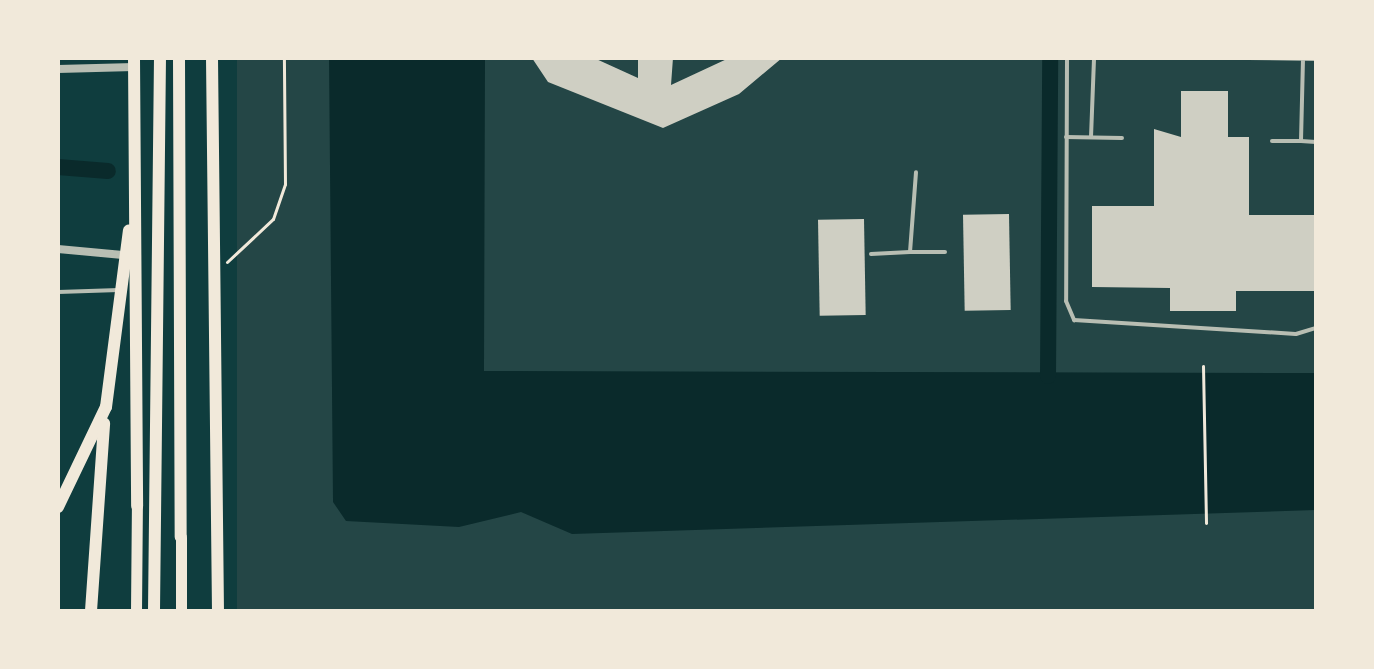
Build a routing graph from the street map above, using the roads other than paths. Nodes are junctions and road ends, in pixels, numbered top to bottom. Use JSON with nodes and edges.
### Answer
{"nodes":[{"id":1,"x":160,"y":58,"type":"edge"},
{"id":2,"x":179,"y":58,"type":"edge"},
{"id":3,"x":212,"y":58,"type":"edge"},
{"id":4,"x":1067,"y":58,"type":"edge"},
{"id":5,"x":1094,"y":58,"type":"edge"},
{"id":6,"x":1248,"y":58,"type":"edge"},
{"id":7,"x":1303,"y":59,"type":"edge"},
{"id":8,"x":1316,"y":59,"type":"edge"},
{"id":9,"x":134,"y":63,"type":"edge"},
{"id":10,"x":58,"y":69,"type":"edge"},
{"id":11,"x":1066,"y":137,"type":"junction"},
{"id":12,"x":1091,"y":137,"type":"junction"},
{"id":13,"x":1122,"y":138,"type":"dead end"},
{"id":14,"x":1272,"y":141,"type":"dead end"},
{"id":15,"x":1301,"y":141,"type":"junction"},
{"id":16,"x":1316,"y":142,"type":"edge"},
{"id":17,"x":916,"y":172,"type":"dead end"},
{"id":18,"x":132,"y":216,"type":"junction"},
{"id":19,"x":58,"y":249,"type":"edge"},
{"id":20,"x":910,"y":252,"type":"junction"},
{"id":21,"x":945,"y":252,"type":"dead end"},
{"id":22,"x":871,"y":254,"type":"dead end"},
{"id":23,"x":123,"y":255,"type":"junction"},
{"id":24,"x":122,"y":290,"type":"junction"},
{"id":25,"x":58,"y":292,"type":"edge"},
{"id":26,"x":1316,"y":328,"type":"edge"},
{"id":27,"x":106,"y":407,"type":"junction"},
{"id":28,"x":137,"y":506,"type":"joint"},
{"id":29,"x":58,"y":507,"type":"edge"},
{"id":30,"x":181,"y":537,"type":"joint"},
{"id":31,"x":91,"y":611,"type":"edge"},
{"id":32,"x":136,"y":611,"type":"edge"},
{"id":33,"x":154,"y":611,"type":"edge"},
{"id":34,"x":181,"y":611,"type":"edge"},
{"id":35,"x":218,"y":611,"type":"edge"}],
"edges":[{"from":1,"to":33,"type":"main road"},
{"from":2,"to":30,"type":"main road"},
{"from":3,"to":35,"type":"main road"},
{"from":4,"to":11,"type":"lane"},
{"from":5,"to":12,"type":"lane"},
{"from":6,"to":7,"type":"lane"},
{"from":7,"to":8,"type":"lane"},
{"from":7,"to":15,"type":"lane"},
{"from":9,"to":10,"type":"street"},
{"from":9,"to":18,"type":"main road"},
{"from":11,"to":12,"type":"lane"},
{"from":11,"to":26,"type":"lane"},
{"from":12,"to":13,"type":"lane"},
{"from":14,"to":15,"type":"lane"},
{"from":15,"to":16,"type":"lane"},
{"from":17,"to":20,"type":"lane"},
{"from":18,"to":23,"type":"main road"},
{"from":18,"to":28,"type":"main road"},
{"from":19,"to":23,"type":"street"},
{"from":20,"to":21,"type":"lane"},
{"from":20,"to":22,"type":"lane"},
{"from":23,"to":24,"type":"main road"},
{"from":24,"to":25,"type":"lane"},
{"from":24,"to":27,"type":"main road"},
{"from":27,"to":29,"type":"main road"},
{"from":27,"to":31,"type":"main road"},
{"from":28,"to":32,"type":"main road"},
{"from":30,"to":34,"type":"main road"}]}
